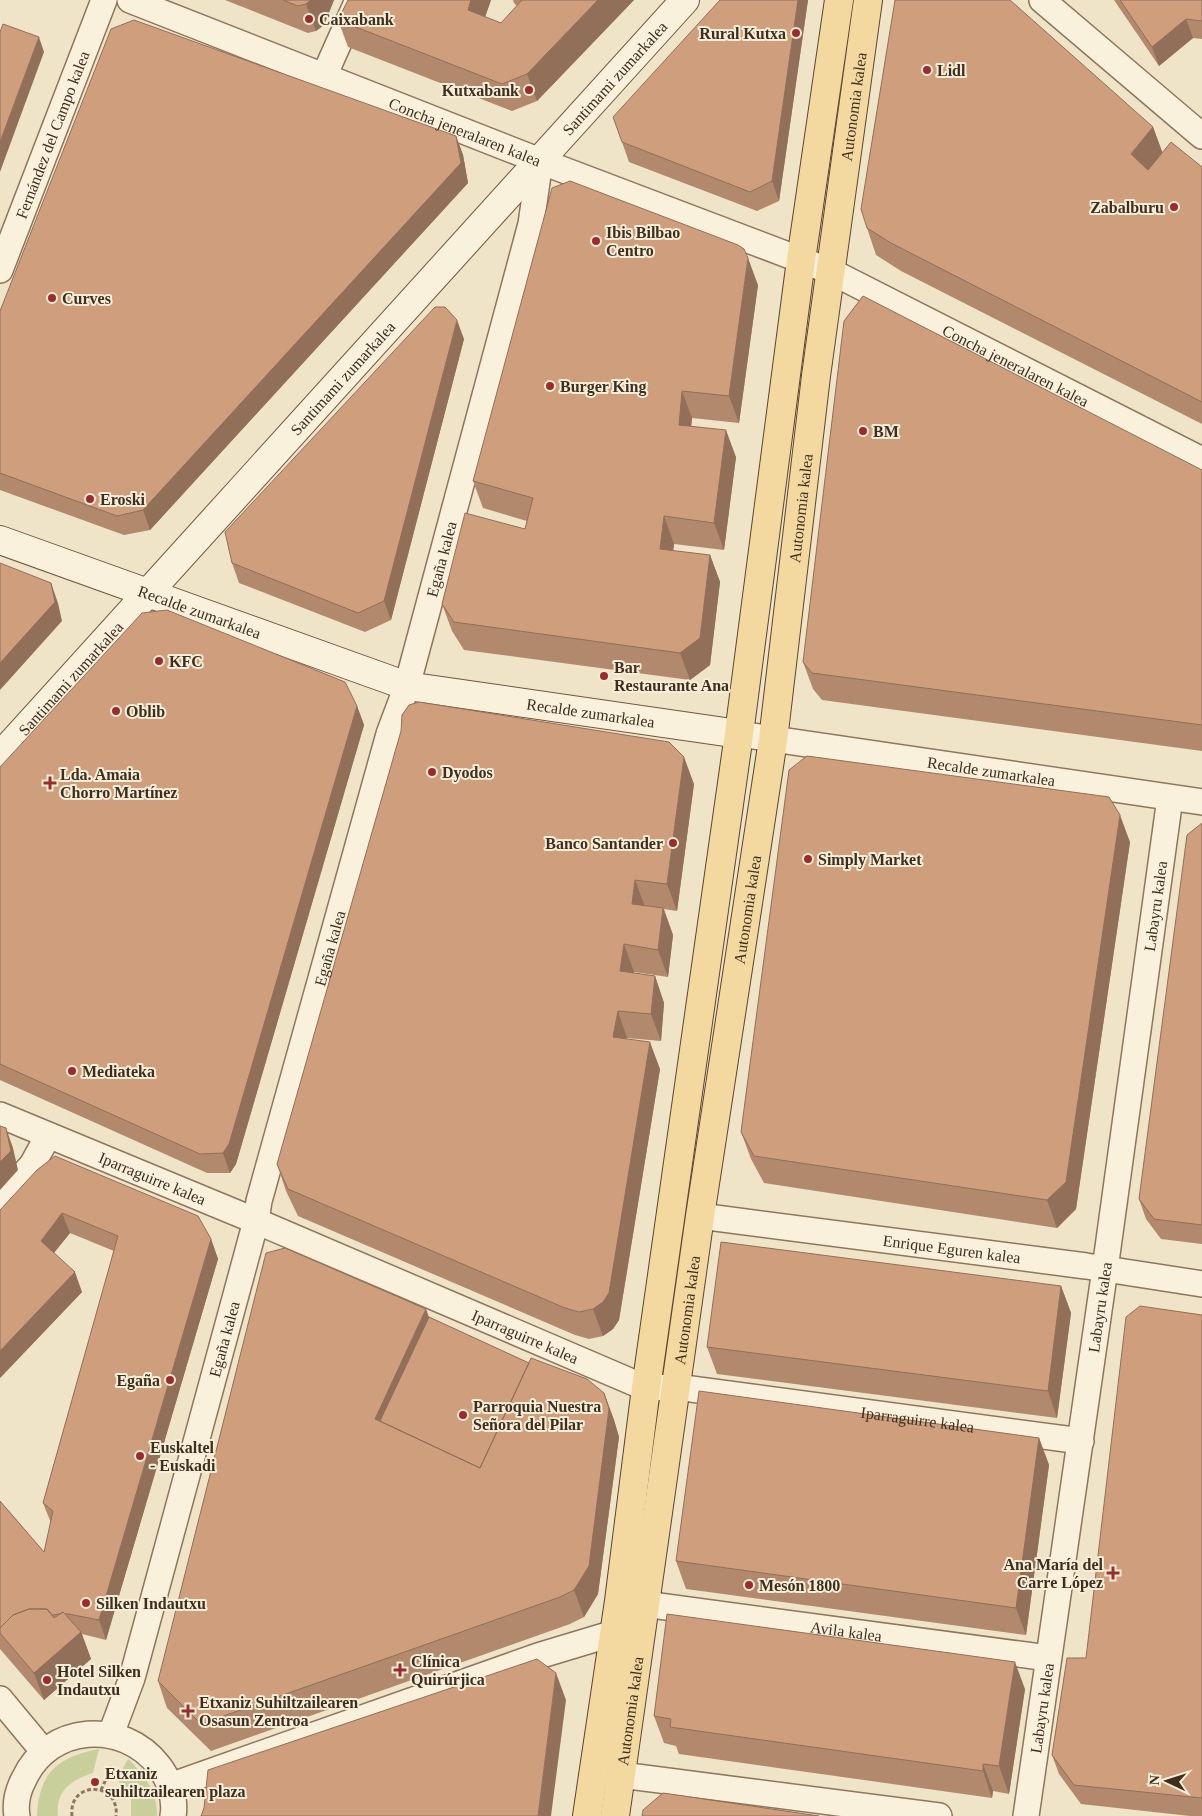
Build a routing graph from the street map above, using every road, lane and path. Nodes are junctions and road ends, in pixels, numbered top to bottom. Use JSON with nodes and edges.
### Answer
{"nodes":[{"id":1,"x":104,"y":0,"type":"edge"},
{"id":2,"x":130,"y":0,"type":"edge"},
{"id":3,"x":358,"y":0,"type":"edge"},
{"id":4,"x":685,"y":0,"type":"edge"},
{"id":5,"x":839,"y":0,"type":"edge"},
{"id":6,"x":868,"y":0,"type":"edge"},
{"id":7,"x":1042,"y":0,"type":"edge"},
{"id":8,"x":324,"y":76,"type":"junction"},
{"id":9,"x":1202,"y":136,"type":"edge"},
{"id":10,"x":540,"y":161,"type":"junction"},
{"id":11,"x":801,"y":260,"type":"junction"},
{"id":12,"x":0,"y":270,"type":"edge"},
{"id":13,"x":830,"y":271,"type":"junction"},
{"id":14,"x":1202,"y":460,"type":"edge"},
{"id":15,"x":0,"y":540,"type":"edge"},
{"id":16,"x":150,"y":593,"type":"junction"},
{"id":17,"x":407,"y":686,"type":"junction"},
{"id":18,"x":739,"y":734,"type":"junction"},
{"id":19,"x":773,"y":740,"type":"junction"},
{"id":20,"x":0,"y":756,"type":"edge"},
{"id":21,"x":1170,"y":798,"type":"junction"},
{"id":22,"x":1202,"y":802,"type":"edge"},
{"id":23,"x":0,"y":1115,"type":"edge"},
{"id":24,"x":48,"y":1136,"type":"junction"},
{"id":25,"x":0,"y":1200,"type":"edge"},
{"id":26,"x":700,"y":1216,"type":"junction"},
{"id":27,"x":256,"y":1220,"type":"junction"},
{"id":28,"x":1105,"y":1269,"type":"junction"},
{"id":29,"x":1202,"y":1284,"type":"edge"},
{"id":30,"x":676,"y":1387,"type":"junction"},
{"id":31,"x":646,"y":1388,"type":"junction"},
{"id":32,"x":1080,"y":1441,"type":"junction"},
{"id":33,"x":643,"y":1615,"type":"junction"},
{"id":34,"x":614,"y":1633,"type":"junction"},
{"id":35,"x":1048,"y":1658,"type":"junction"},
{"id":36,"x":0,"y":1699,"type":"edge"},
{"id":37,"x":111,"y":1734,"type":"junction"},
{"id":38,"x":44,"y":1752,"type":"junction"},
{"id":39,"x":113,"y":1764,"type":"dead end"},
{"id":40,"x":621,"y":1775,"type":"junction"},
{"id":41,"x":170,"y":1786,"type":"junction"},
{"id":42,"x":101,"y":1790,"type":"junction"},
{"id":43,"x":11,"y":1812,"type":"edge"},
{"id":44,"x":72,"y":1816,"type":"edge"},
{"id":45,"x":116,"y":1816,"type":"edge"},
{"id":46,"x":173,"y":1816,"type":"edge"},
{"id":47,"x":587,"y":1816,"type":"edge"},
{"id":48,"x":615,"y":1816,"type":"edge"},
{"id":49,"x":939,"y":1816,"type":"edge"},
{"id":50,"x":1026,"y":1816,"type":"edge"}],
"edges":[{"from":1,"to":12,"type":"street","name":"Fernández del Campo kalea"},
{"from":2,"to":8,"type":"street","name":"Concha jeneralaren kalea"},
{"from":3,"to":8,"type":"street"},
{"from":4,"to":10,"type":"street","name":"Santimami zumarkalea"},
{"from":5,"to":11,"type":"main road","name":"Autonomia kalea"},
{"from":6,"to":13,"type":"main road","name":"Autonomia kalea"},
{"from":7,"to":9,"type":"street"},
{"from":8,"to":10,"type":"street","name":"Concha jeneralaren kalea"},
{"from":10,"to":11,"type":"street","name":"Concha jeneralaren kalea"},
{"from":10,"to":16,"type":"street","name":"Santimami zumarkalea"},
{"from":10,"to":17,"type":"street","name":"Egaña kalea"},
{"from":11,"to":13,"type":"street","name":"Concha jeneralaren kalea"},
{"from":11,"to":18,"type":"main road","name":"Autonomia kalea"},
{"from":13,"to":14,"type":"street","name":"Concha jeneralaren kalea"},
{"from":13,"to":19,"type":"main road","name":"Autonomia kalea"},
{"from":15,"to":16,"type":"street","name":"Recalde zumarkalea"},
{"from":16,"to":17,"type":"street","name":"Recalde zumarkalea"},
{"from":16,"to":20,"type":"street","name":"Santimami zumarkalea"},
{"from":17,"to":18,"type":"street","name":"Recalde zumarkalea"},
{"from":17,"to":27,"type":"street","name":"Egaña kalea"},
{"from":18,"to":19,"type":"street","name":"Recalde zumarkalea"},
{"from":18,"to":31,"type":"main road","name":"Autonomia kalea"},
{"from":19,"to":21,"type":"street","name":"Recalde zumarkalea"},
{"from":19,"to":26,"type":"main road","name":"Autonomia kalea"},
{"from":21,"to":22,"type":"street","name":"Recalde zumarkalea"},
{"from":21,"to":28,"type":"street","name":"Labayru kalea"},
{"from":23,"to":24,"type":"street","name":"Iparraguirre kalea"},
{"from":24,"to":25,"type":"street"},
{"from":24,"to":27,"type":"street","name":"Iparraguirre kalea"},
{"from":26,"to":28,"type":"street","name":"Enrique Eguren kalea"},
{"from":26,"to":30,"type":"main road","name":"Autonomia kalea"},
{"from":27,"to":31,"type":"street","name":"Iparraguirre kalea"},
{"from":27,"to":37,"type":"street","name":"Egaña kalea"},
{"from":28,"to":29,"type":"street","name":"Enrique Eguren kalea"},
{"from":28,"to":32,"type":"street","name":"Labayru kalea"},
{"from":30,"to":31,"type":"street","name":"Iparraguirre kalea"},
{"from":30,"to":32,"type":"street","name":"Iparraguirre kalea"},
{"from":30,"to":33,"type":"main road","name":"Autonomia kalea"},
{"from":31,"to":34,"type":"main road","name":"Autonomia kalea"},
{"from":32,"to":35,"type":"street","name":"Labayru kalea"},
{"from":33,"to":34,"type":"street"},
{"from":33,"to":35,"type":"street","name":"Avila kalea"},
{"from":33,"to":40,"type":"main road","name":"Autonomia kalea"},
{"from":34,"to":41,"type":"street"},
{"from":34,"to":47,"type":"main road","name":"Autonomia kalea"},
{"from":35,"to":50,"type":"street","name":"Labayru kalea"},
{"from":36,"to":38,"type":"street"},
{"from":37,"to":38,"type":"street"},
{"from":37,"to":41,"type":"street"},
{"from":38,"to":43,"type":"street"},
{"from":39,"to":42,"type":"path"},
{"from":40,"to":48,"type":"main road","name":"Autonomia kalea"},
{"from":40,"to":49,"type":"street"},
{"from":41,"to":46,"type":"street"},
{"from":42,"to":44,"type":"path"},
{"from":42,"to":45,"type":"path"}]}
